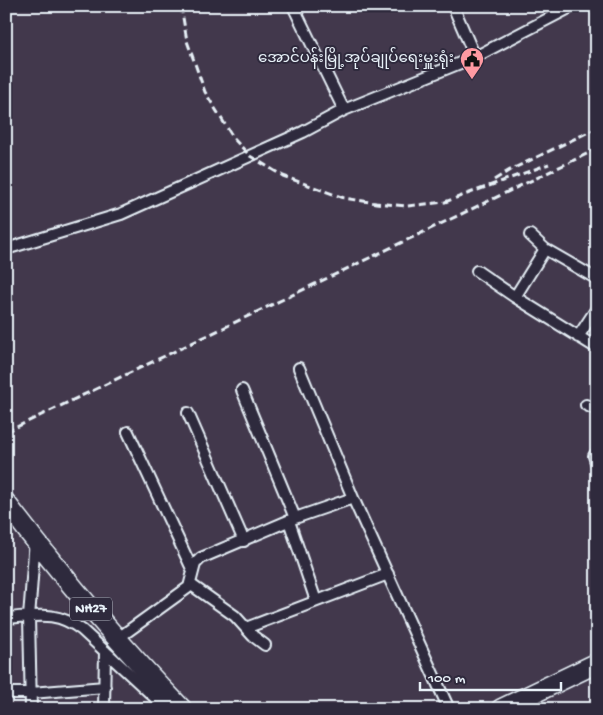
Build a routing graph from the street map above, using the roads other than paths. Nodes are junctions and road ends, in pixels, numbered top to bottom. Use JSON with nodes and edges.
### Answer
{"nodes":[{"id":1,"x":294,"y":6,"type":"edge"},
{"id":2,"x":453,"y":6,"type":"edge"},
{"id":3,"x":573,"y":6,"type":"edge"},
{"id":4,"x":475,"y":57,"type":"junction"},
{"id":5,"x":344,"y":110,"type":"junction"},
{"id":6,"x":530,"y":235,"type":"dead end"},
{"id":7,"x":6,"y":249,"type":"edge"},
{"id":8,"x":545,"y":249,"type":"junction"},
{"id":9,"x":477,"y":272,"type":"dead end"},
{"id":10,"x":597,"y":279,"type":"edge"},
{"id":11,"x":515,"y":298,"type":"junction"},
{"id":12,"x":597,"y":308,"type":"edge"},
{"id":13,"x":578,"y":337,"type":"junction"},
{"id":14,"x":597,"y":348,"type":"edge"},
{"id":15,"x":299,"y":368,"type":"dead end"},
{"id":16,"x":242,"y":390,"type":"dead end"},
{"id":17,"x":586,"y":405,"type":"dead end"},
{"id":18,"x":597,"y":410,"type":"edge"},
{"id":19,"x":188,"y":413,"type":"dead end"},
{"id":20,"x":128,"y":432,"type":"dead end"},
{"id":21,"x":597,"y":452,"type":"edge"},
{"id":22,"x":597,"y":465,"type":"edge"},
{"id":23,"x":353,"y":498,"type":"junction"},
{"id":24,"x":6,"y":502,"type":"edge"},
{"id":25,"x":292,"y":519,"type":"junction"},
{"id":26,"x":35,"y":540,"type":"junction"},
{"id":27,"x":244,"y":540,"type":"junction"},
{"id":28,"x":193,"y":571,"type":"junction"},
{"id":29,"x":388,"y":574,"type":"junction"},
{"id":30,"x":190,"y":584,"type":"junction"},
{"id":31,"x":316,"y":601,"type":"junction"},
{"id":32,"x":29,"y":617,"type":"junction"},
{"id":33,"x":6,"y":618,"type":"edge"},
{"id":34,"x":246,"y":628,"type":"junction"},
{"id":35,"x":111,"y":645,"type":"junction"},
{"id":36,"x":265,"y":645,"type":"dead end"},
{"id":37,"x":597,"y":662,"type":"edge"},
{"id":38,"x":105,"y":687,"type":"junction"},
{"id":39,"x":6,"y":693,"type":"edge"},
{"id":40,"x":31,"y":693,"type":"junction"},
{"id":41,"x":31,"y":709,"type":"edge"},
{"id":42,"x":104,"y":709,"type":"edge"},
{"id":43,"x":176,"y":709,"type":"edge"},
{"id":44,"x":182,"y":709,"type":"edge"},
{"id":45,"x":450,"y":709,"type":"edge"},
{"id":46,"x":502,"y":709,"type":"edge"}],
"edges":[{"from":1,"to":5,"type":"street"},
{"from":2,"to":4,"type":"street"},
{"from":3,"to":4,"type":"street"},
{"from":4,"to":5,"type":"street"},
{"from":5,"to":7,"type":"street"},
{"from":6,"to":8,"type":"street"},
{"from":8,"to":10,"type":"street"},
{"from":8,"to":11,"type":"street"},
{"from":9,"to":11,"type":"street"},
{"from":11,"to":13,"type":"street"},
{"from":12,"to":13,"type":"street"},
{"from":13,"to":14,"type":"street"},
{"from":15,"to":23,"type":"street"},
{"from":16,"to":25,"type":"street"},
{"from":17,"to":18,"type":"street"},
{"from":19,"to":27,"type":"street"},
{"from":20,"to":28,"type":"street"},
{"from":21,"to":22,"type":"street"},
{"from":23,"to":25,"type":"street"},
{"from":23,"to":29,"type":"street"},
{"from":24,"to":26,"type":"highway","number":"NH27"},
{"from":25,"to":27,"type":"street"},
{"from":25,"to":31,"type":"street"},
{"from":26,"to":32,"type":"street"},
{"from":26,"to":35,"type":"highway","number":"NH27"},
{"from":27,"to":28,"type":"street"},
{"from":28,"to":30,"type":"street"},
{"from":29,"to":31,"type":"street"},
{"from":29,"to":45,"type":"street"},
{"from":30,"to":34,"type":"street"},
{"from":30,"to":35,"type":"street"},
{"from":31,"to":34,"type":"street"},
{"from":32,"to":33,"type":"street"},
{"from":32,"to":35,"type":"street"},
{"from":32,"to":40,"type":"street"},
{"from":34,"to":36,"type":"street"},
{"from":35,"to":38,"type":"street"},
{"from":35,"to":43,"type":"street"},
{"from":35,"to":44,"type":"highway","number":"NH27"},
{"from":37,"to":46,"type":"highway"},
{"from":38,"to":40,"type":"street"},
{"from":38,"to":42,"type":"street"},
{"from":39,"to":40,"type":"street"},
{"from":40,"to":41,"type":"street"}]}
